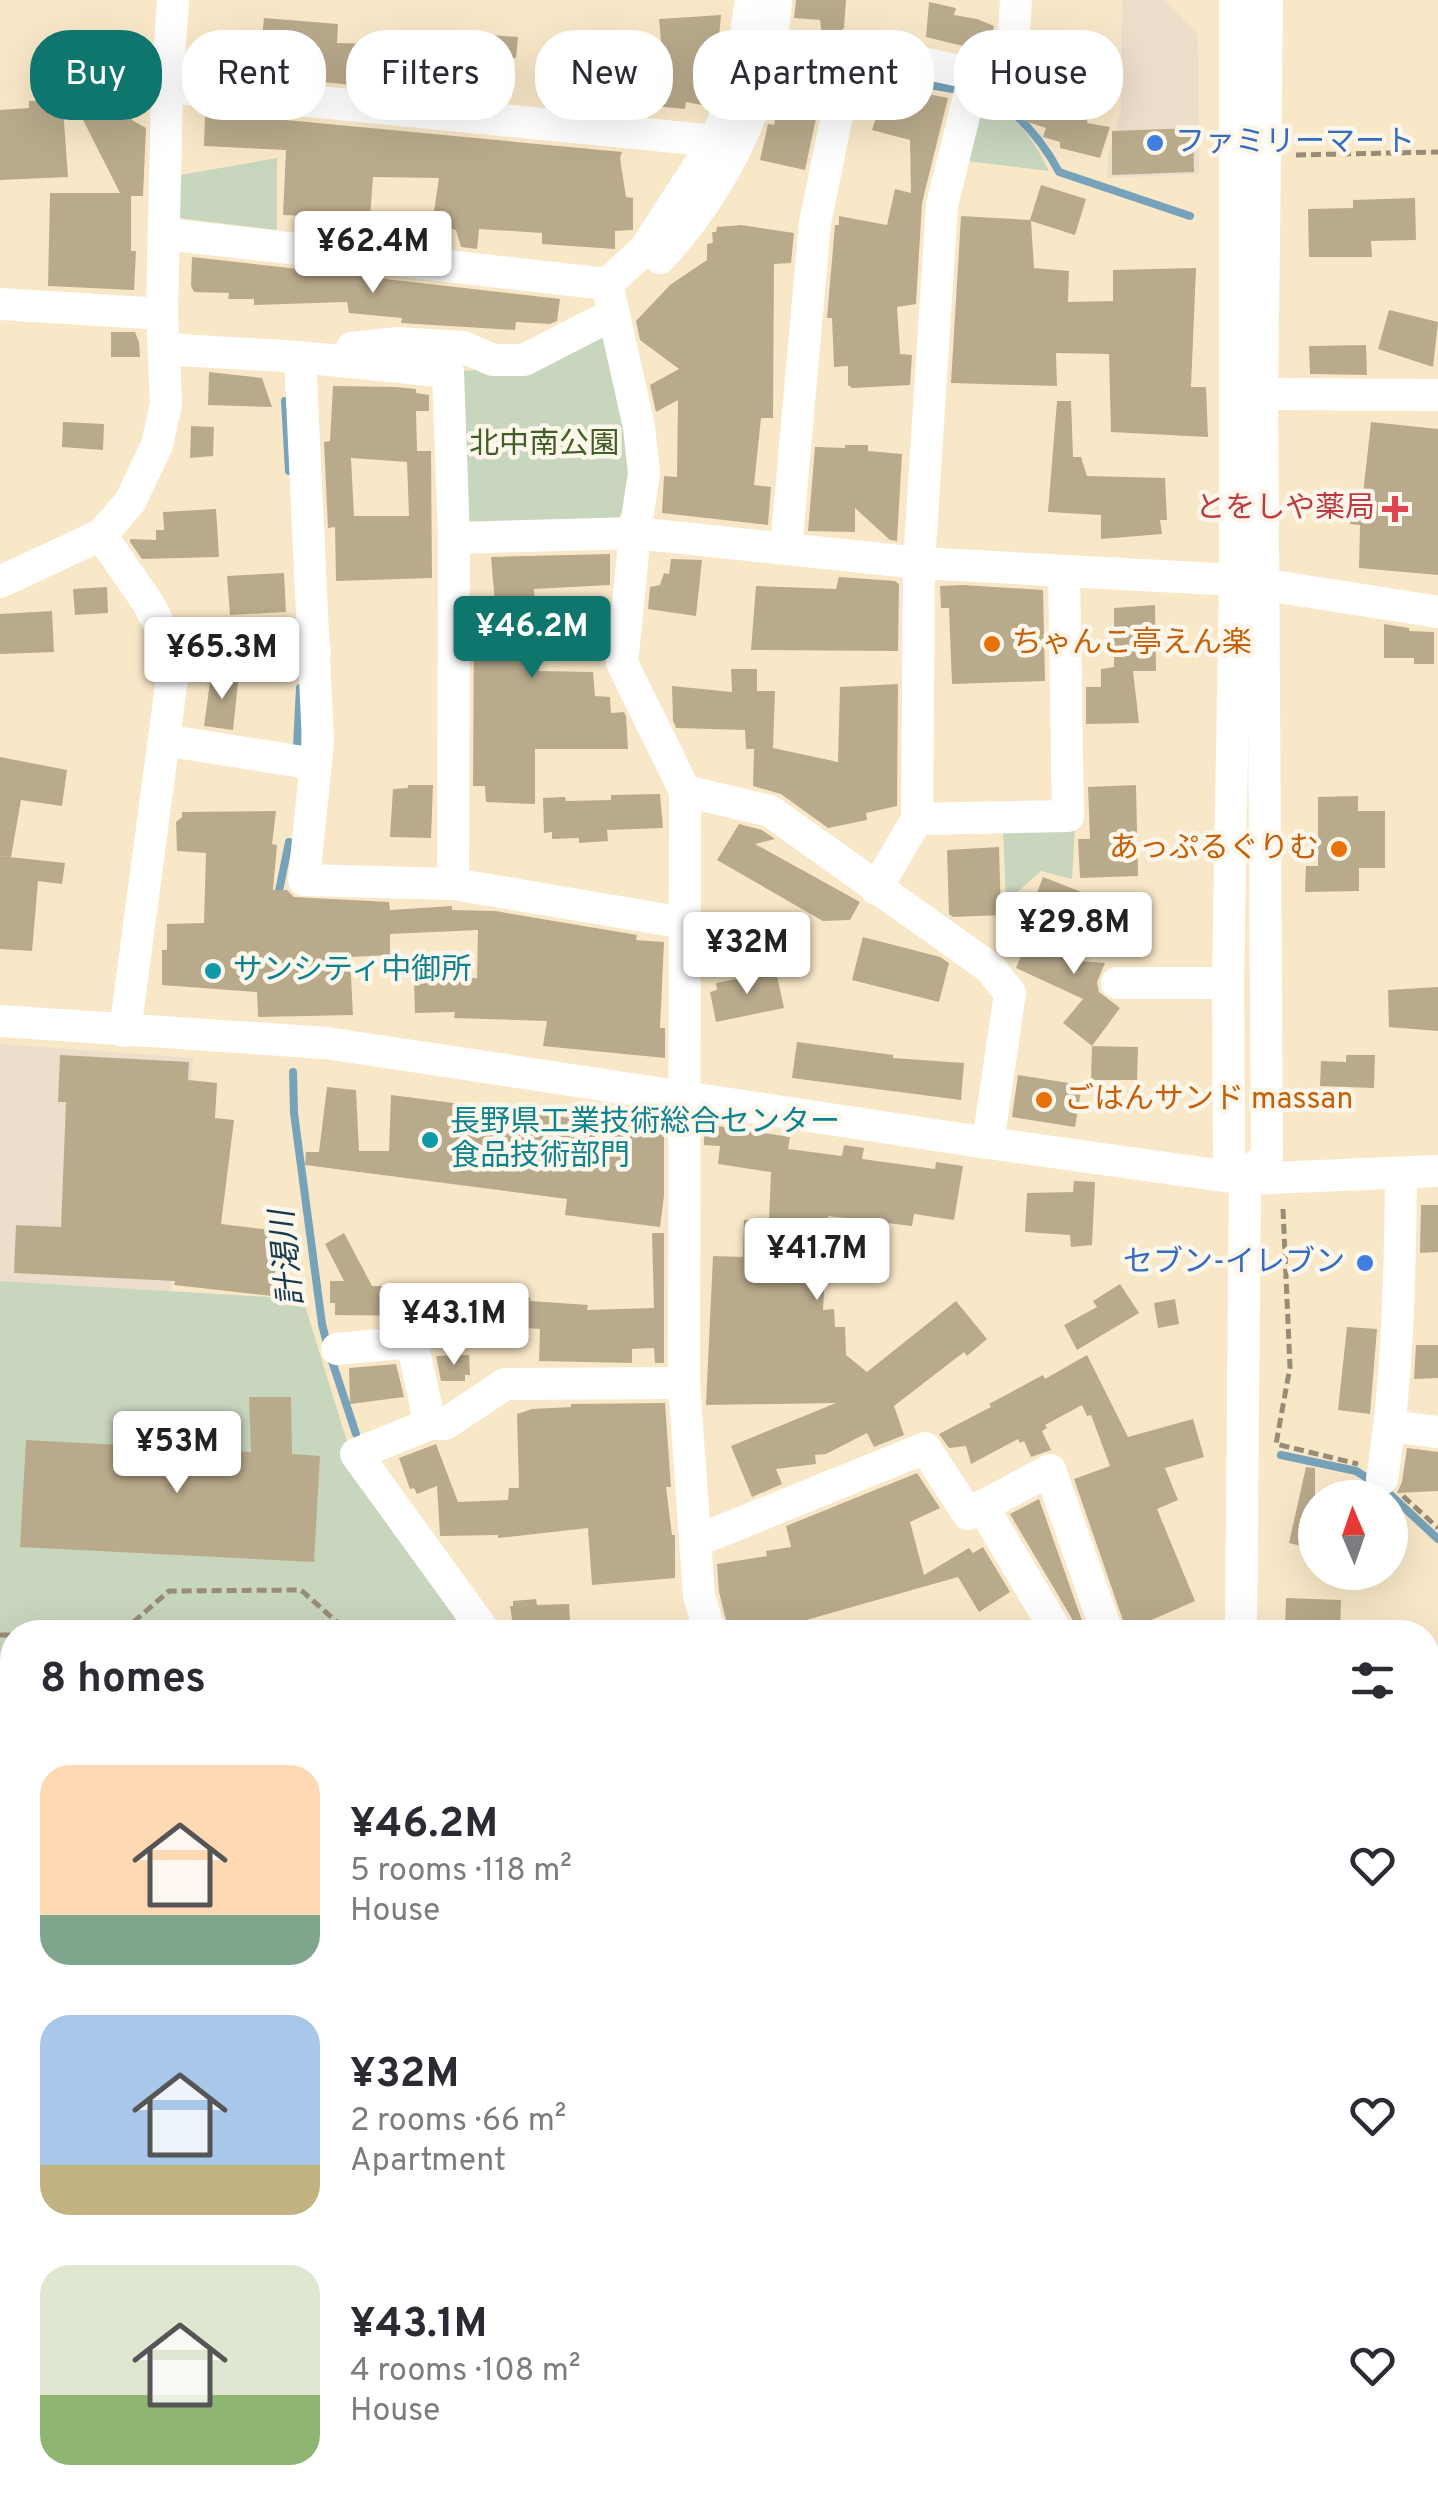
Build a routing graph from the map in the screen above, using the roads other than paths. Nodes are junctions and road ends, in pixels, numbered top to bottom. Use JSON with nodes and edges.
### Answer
{"nodes":[{"id":1,"x":173,"y":0,"type":"edge"},
{"id":2,"x":751,"y":0,"type":"edge"},
{"id":3,"x":776,"y":0,"type":"edge"},
{"id":4,"x":1016,"y":0,"type":"edge"},
{"id":5,"x":1235,"y":0,"type":"edge"},
{"id":6,"x":1268,"y":0,"type":"edge"},
{"id":7,"x":1014,"y":30,"type":"edge"},
{"id":8,"x":954,"y":71,"type":"edge"},
{"id":9,"x":167,"y":87,"type":"junction"},
{"id":10,"x":963,"y":120,"type":"edge"},
{"id":11,"x":715,"y":141,"type":"junction"},
{"id":12,"x":165,"y":234,"type":"junction"},
{"id":13,"x":610,"y":301,"type":"junction"},
{"id":14,"x":0,"y":304,"type":"edge"},
{"id":15,"x":163,"y":331,"type":"junction"},
{"id":16,"x":300,"y":357,"type":"junction"},
{"id":17,"x":1262,"y":394,"type":"junction"},
{"id":18,"x":1438,"y":396,"type":"edge"},
{"id":19,"x":635,"y":532,"type":"junction"},
{"id":20,"x":101,"y":536,"type":"junction"},
{"id":21,"x":454,"y":538,"type":"junction"},
{"id":22,"x":786,"y":548,"type":"junction"},
{"id":23,"x":919,"y":563,"type":"junction"},
{"id":24,"x":1064,"y":571,"type":"junction"},
{"id":25,"x":1249,"y":581,"type":"junction"},
{"id":26,"x":0,"y":582,"type":"edge"},
{"id":27,"x":1438,"y":612,"type":"edge"},
{"id":28,"x":315,"y":652,"type":"junction"},
{"id":29,"x":175,"y":656,"type":"junction"},
{"id":30,"x":164,"y":740,"type":"junction"},
{"id":31,"x":316,"y":764,"type":"junction"},
{"id":32,"x":684,"y":791,"type":"junction"},
{"id":33,"x":918,"y":819,"type":"junction"},
{"id":34,"x":453,"y":884,"type":"junction"},
{"id":35,"x":876,"y":889,"type":"junction"},
{"id":36,"x":684,"y":922,"type":"junction"},
{"id":37,"x":1117,"y":983,"type":"dead end"},
{"id":38,"x":1228,"y":983,"type":"junction"},
{"id":39,"x":0,"y":1021,"type":"edge"},
{"id":40,"x":126,"y":1031,"type":"junction"},
{"id":41,"x":684,"y":1096,"type":"junction"},
{"id":42,"x":988,"y":1144,"type":"junction"},
{"id":43,"x":1438,"y":1172,"type":"edge"},
{"id":44,"x":1400,"y":1173,"type":"junction"},
{"id":45,"x":1246,"y":1179,"type":"junction"},
{"id":46,"x":336,"y":1349,"type":"dead end"},
{"id":47,"x":684,"y":1383,"type":"junction"},
{"id":48,"x":430,"y":1424,"type":"junction"},
{"id":49,"x":1390,"y":1426,"type":"junction"},
{"id":50,"x":1438,"y":1432,"type":"edge"},
{"id":51,"x":1382,"y":1479,"type":"road end"},
{"id":52,"x":982,"y":1506,"type":"junction"},
{"id":53,"x":696,"y":1541,"type":"junction"},
{"id":54,"x":476,"y":1620,"type":"edge"},
{"id":55,"x":706,"y":1620,"type":"edge"},
{"id":56,"x":1050,"y":1620,"type":"edge"},
{"id":57,"x":1102,"y":1620,"type":"edge"},
{"id":58,"x":1241,"y":1620,"type":"edge"}],
"edges":[{"from":1,"to":9,"type":"street"},
{"from":2,"to":11,"type":"street"},
{"from":3,"to":13,"type":"street"},
{"from":4,"to":7,"type":"street"},
{"from":5,"to":25,"type":"street"},
{"from":6,"to":17,"type":"street"},
{"from":8,"to":22,"type":"street"},
{"from":9,"to":11,"type":"street"},
{"from":9,"to":12,"type":"street"},
{"from":10,"to":23,"type":"street"},
{"from":11,"to":13,"type":"street"},
{"from":12,"to":13,"type":"street"},
{"from":12,"to":15,"type":"street"},
{"from":13,"to":15,"type":"street"},
{"from":13,"to":19,"type":"street"},
{"from":14,"to":15,"type":"street"},
{"from":15,"to":16,"type":"street"},
{"from":15,"to":20,"type":"street"},
{"from":16,"to":21,"type":"street"},
{"from":16,"to":28,"type":"street"},
{"from":17,"to":18,"type":"street"},
{"from":17,"to":25,"type":"street"},
{"from":19,"to":21,"type":"street"},
{"from":19,"to":22,"type":"street"},
{"from":19,"to":32,"type":"street"},
{"from":20,"to":26,"type":"street"},
{"from":20,"to":29,"type":"street"},
{"from":21,"to":34,"type":"street"},
{"from":22,"to":23,"type":"street"},
{"from":23,"to":24,"type":"street"},
{"from":23,"to":33,"type":"street"},
{"from":24,"to":25,"type":"street"},
{"from":24,"to":33,"type":"street"},
{"from":25,"to":27,"type":"street"},
{"from":25,"to":38,"type":"street"},
{"from":25,"to":45,"type":"street"},
{"from":28,"to":29,"type":"street"},
{"from":28,"to":31,"type":"street"},
{"from":29,"to":30,"type":"street"},
{"from":30,"to":31,"type":"street"},
{"from":30,"to":40,"type":"street"},
{"from":31,"to":34,"type":"street"},
{"from":32,"to":35,"type":"street"},
{"from":32,"to":36,"type":"street"},
{"from":33,"to":35,"type":"street"},
{"from":34,"to":36,"type":"street"},
{"from":35,"to":42,"type":"street"},
{"from":36,"to":41,"type":"street"},
{"from":37,"to":38,"type":"street"},
{"from":38,"to":45,"type":"street"},
{"from":39,"to":40,"type":"street"},
{"from":40,"to":41,"type":"street"},
{"from":41,"to":42,"type":"street"},
{"from":41,"to":47,"type":"street"},
{"from":42,"to":45,"type":"street"},
{"from":43,"to":44,"type":"street"},
{"from":44,"to":45,"type":"street"},
{"from":44,"to":49,"type":"street"},
{"from":45,"to":58,"type":"street"},
{"from":46,"to":48,"type":"street"},
{"from":47,"to":48,"type":"street"},
{"from":47,"to":53,"type":"street"},
{"from":48,"to":54,"type":"street"},
{"from":49,"to":50,"type":"street"},
{"from":49,"to":51,"type":"street"},
{"from":52,"to":53,"type":"street"},
{"from":52,"to":56,"type":"street"},
{"from":52,"to":57,"type":"street"},
{"from":53,"to":55,"type":"street"}]}
